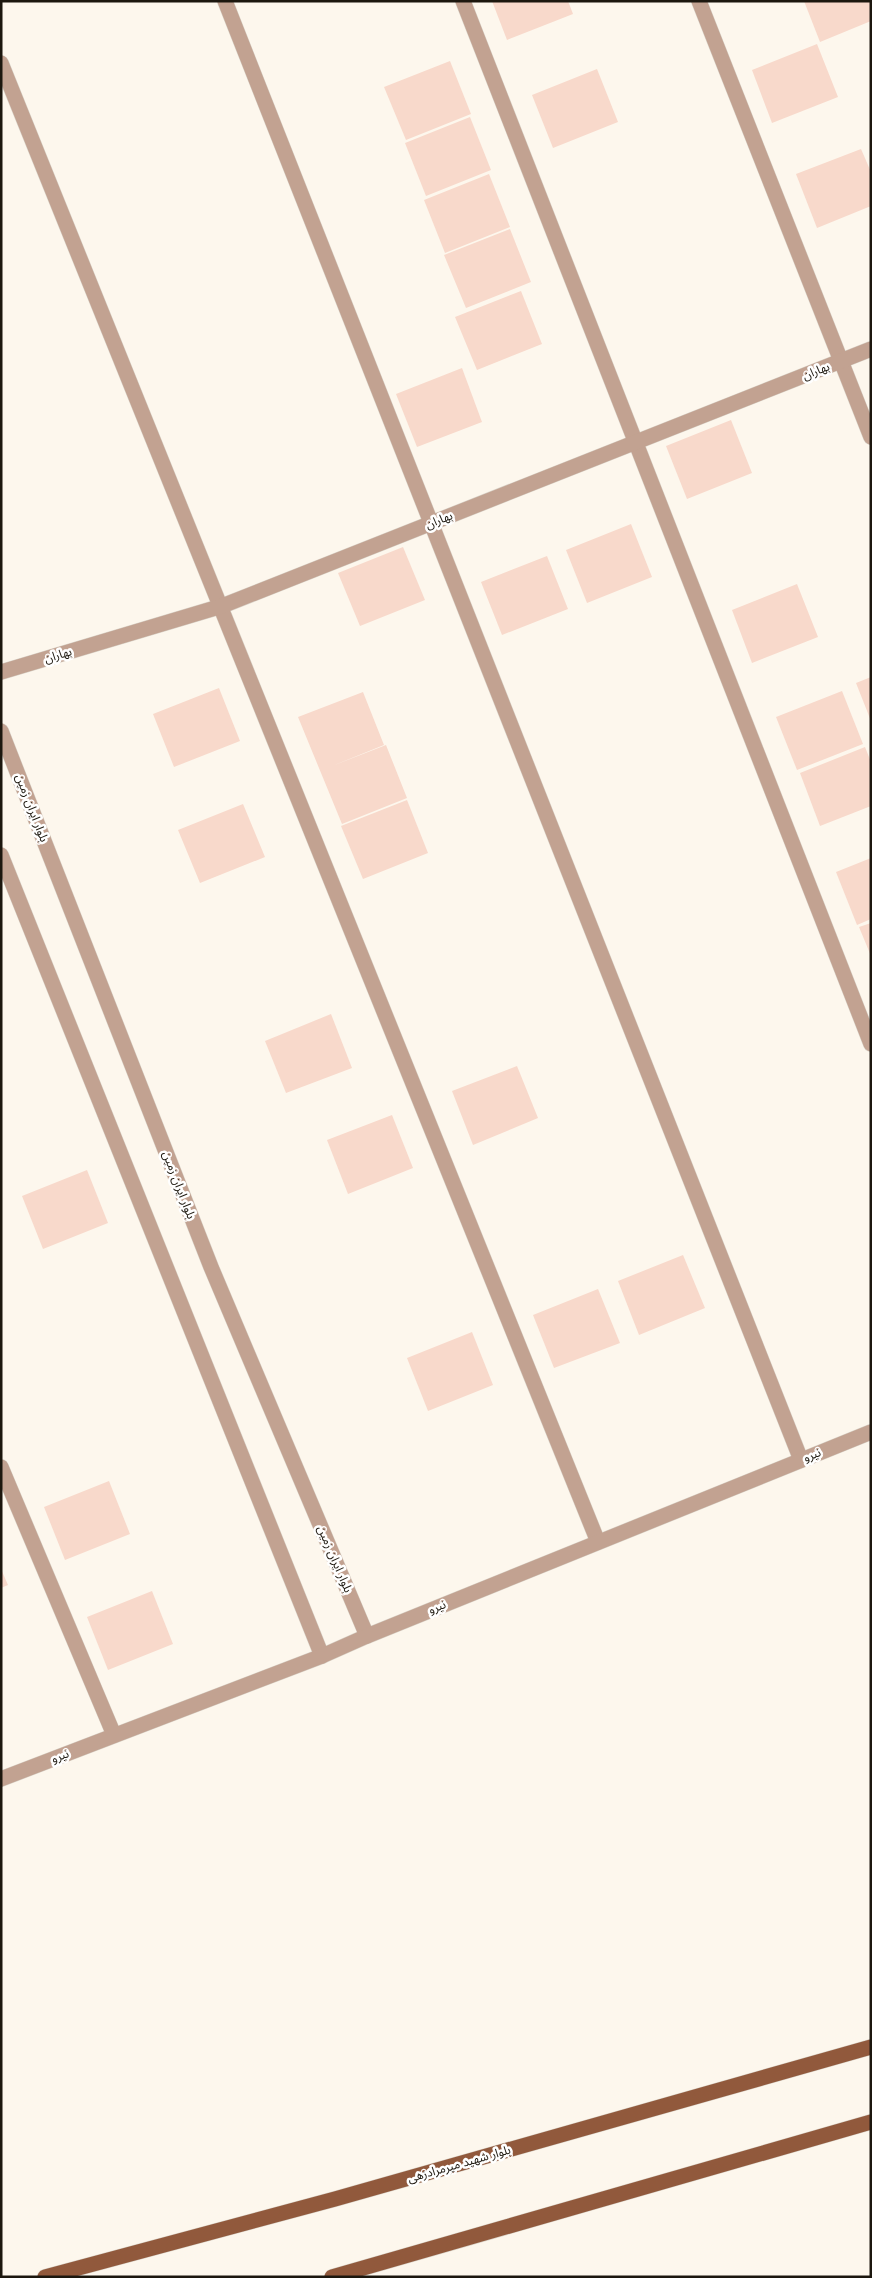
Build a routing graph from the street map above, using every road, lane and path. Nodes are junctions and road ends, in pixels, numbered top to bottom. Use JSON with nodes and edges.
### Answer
{"nodes":[{"id":1,"x":225,"y":1,"type":"edge"},
{"id":2,"x":463,"y":1,"type":"edge"},
{"id":3,"x":699,"y":1,"type":"edge"},
{"id":4,"x":1,"y":63,"type":"edge"},
{"id":5,"x":871,"y":349,"type":"edge"},
{"id":6,"x":841,"y":360,"type":"junction"},
{"id":7,"x":871,"y":437,"type":"edge"},
{"id":8,"x":634,"y":443,"type":"junction"},
{"id":9,"x":432,"y":523,"type":"junction"},
{"id":10,"x":222,"y":606,"type":"junction"},
{"id":11,"x":1,"y":672,"type":"edge"},
{"id":12,"x":1,"y":731,"type":"edge"},
{"id":13,"x":1,"y":855,"type":"edge"},
{"id":14,"x":871,"y":1044,"type":"edge"},
{"id":15,"x":871,"y":1432,"type":"edge"},
{"id":16,"x":801,"y":1460,"type":"junction"},
{"id":17,"x":1,"y":1467,"type":"edge"},
{"id":18,"x":598,"y":1542,"type":"junction"},
{"id":19,"x":367,"y":1636,"type":"junction"},
{"id":20,"x":322,"y":1656,"type":"junction"},
{"id":21,"x":114,"y":1735,"type":"junction"},
{"id":22,"x":1,"y":1779,"type":"edge"},
{"id":23,"x":871,"y":2047,"type":"edge"},
{"id":24,"x":871,"y":2122,"type":"edge"},
{"id":25,"x":45,"y":2277,"type":"edge"},
{"id":26,"x":332,"y":2277,"type":"edge"}],
"edges":[{"from":1,"to":9,"type":"street"},
{"from":2,"to":8,"type":"street"},
{"from":3,"to":6,"type":"street"},
{"from":4,"to":10,"type":"street"},
{"from":5,"to":6,"type":"street","name":"بهاران"},
{"from":6,"to":7,"type":"street"},
{"from":6,"to":8,"type":"street","name":"بهاران"},
{"from":8,"to":9,"type":"street","name":"بهاران"},
{"from":8,"to":14,"type":"street"},
{"from":9,"to":10,"type":"street","name":"بهاران"},
{"from":9,"to":16,"type":"street"},
{"from":10,"to":11,"type":"street","name":"بهاران"},
{"from":10,"to":18,"type":"street"},
{"from":12,"to":19,"type":"street","name":"بلوار ایران زمین"},
{"from":13,"to":20,"type":"street"},
{"from":15,"to":16,"type":"street","name":"نیرو"},
{"from":16,"to":18,"type":"street","name":"نیرو"},
{"from":17,"to":21,"type":"street"},
{"from":18,"to":19,"type":"street","name":"نیرو"},
{"from":19,"to":20,"type":"street","name":"نیرو"},
{"from":20,"to":21,"type":"street","name":"نیرو"},
{"from":21,"to":22,"type":"street","name":"نیرو"},
{"from":23,"to":25,"type":"main road","name":"بلوار شهید میرمرادزهی"},
{"from":24,"to":26,"type":"main road"}]}
